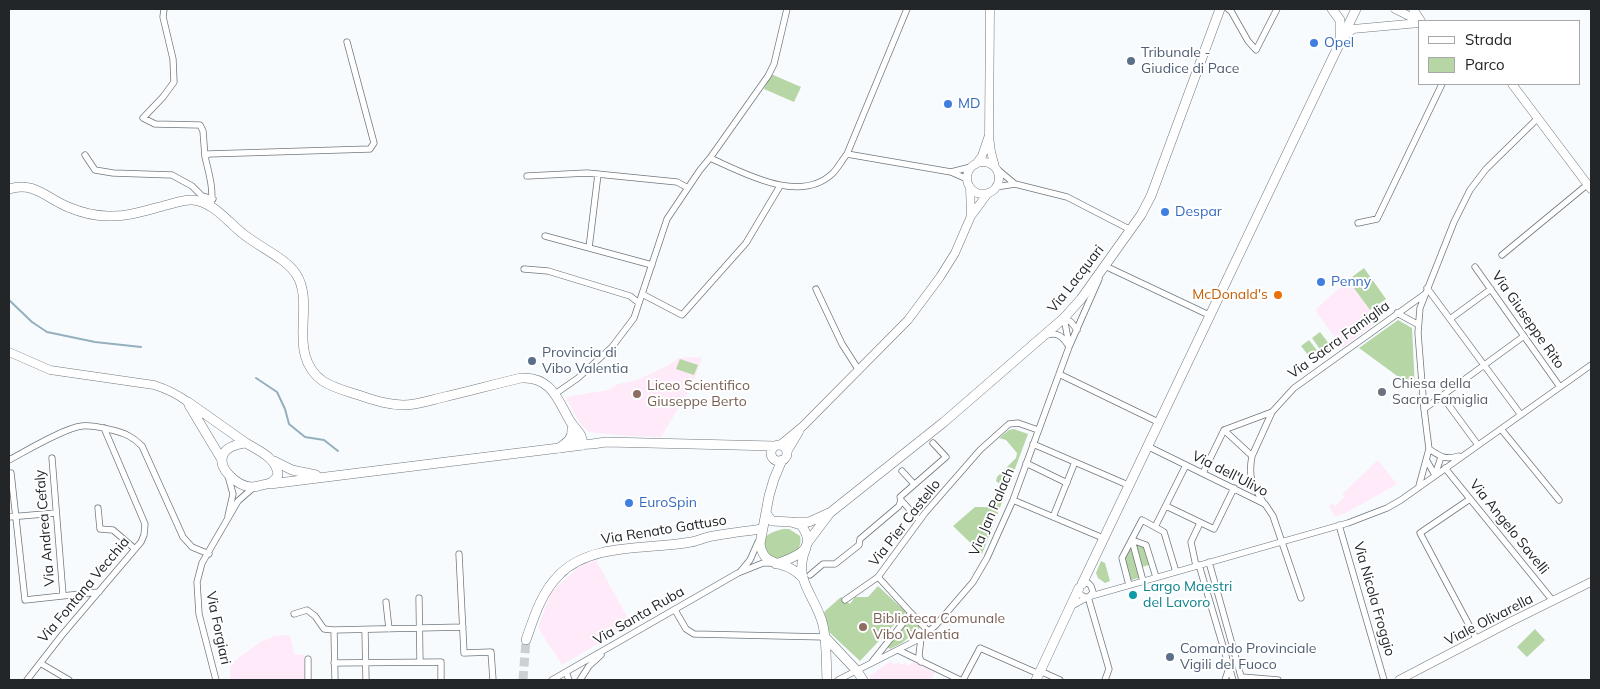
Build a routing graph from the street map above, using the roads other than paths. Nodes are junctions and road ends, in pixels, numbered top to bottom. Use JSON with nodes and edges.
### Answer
{"nodes":[{"id":1,"x":164,"y":9,"type":"edge"},
{"id":2,"x":787,"y":9,"type":"edge"},
{"id":3,"x":907,"y":9,"type":"edge"},
{"id":4,"x":990,"y":9,"type":"edge"},
{"id":5,"x":1220,"y":9,"type":"edge"},
{"id":6,"x":1228,"y":9,"type":"edge"},
{"id":7,"x":1277,"y":9,"type":"edge"},
{"id":8,"x":1332,"y":9,"type":"edge"},
{"id":9,"x":1356,"y":9,"type":"edge"},
{"id":10,"x":1395,"y":9,"type":"edge"},
{"id":11,"x":1418,"y":21,"type":"edge"},
{"id":12,"x":1418,"y":22,"type":"edge"},
{"id":13,"x":1340,"y":40,"type":"junction"},
{"id":14,"x":347,"y":42,"type":"dead end"},
{"id":15,"x":1442,"y":85,"type":"edge"},
{"id":16,"x":1513,"y":85,"type":"edge"},
{"id":17,"x":1538,"y":118,"type":"junction"},
{"id":18,"x":989,"y":136,"type":"junction"},
{"id":19,"x":847,"y":154,"type":"junction"},
{"id":20,"x":85,"y":155,"type":"dead end"},
{"id":21,"x":205,"y":157,"type":"junction"},
{"id":22,"x":710,"y":158,"type":"junction"},
{"id":23,"x":974,"y":165,"type":"junction"},
{"id":24,"x":996,"y":168,"type":"junction"},
{"id":25,"x":951,"y":172,"type":"junction"},
{"id":26,"x":598,"y":174,"type":"junction"},
{"id":27,"x":526,"y":176,"type":"dead end"},
{"id":28,"x":969,"y":183,"type":"junction"},
{"id":29,"x":1016,"y":184,"type":"junction"},
{"id":30,"x":780,"y":186,"type":"junction"},
{"id":31,"x":1589,"y":186,"type":"edge"},
{"id":32,"x":996,"y":187,"type":"junction"},
{"id":33,"x":688,"y":188,"type":"junction"},
{"id":34,"x":9,"y":189,"type":"edge"},
{"id":35,"x":988,"y":193,"type":"junction"},
{"id":36,"x":212,"y":203,"type":"junction"},
{"id":37,"x":971,"y":216,"type":"junction"},
{"id":38,"x":1358,"y":223,"type":"dead end"},
{"id":39,"x":1131,"y":230,"type":"junction"},
{"id":40,"x":545,"y":236,"type":"dead end"},
{"id":41,"x":589,"y":248,"type":"junction"},
{"id":42,"x":1502,"y":255,"type":"dead end"},
{"id":43,"x":652,"y":266,"type":"junction"},
{"id":44,"x":1105,"y":266,"type":"junction"},
{"id":45,"x":1475,"y":267,"type":"dead end"},
{"id":46,"x":524,"y":269,"type":"dead end"},
{"id":47,"x":816,"y":289,"type":"dead end"},
{"id":48,"x":1491,"y":289,"type":"junction"},
{"id":49,"x":1426,"y":291,"type":"junction"},
{"id":50,"x":642,"y":294,"type":"junction"},
{"id":51,"x":639,"y":303,"type":"junction"},
{"id":52,"x":1397,"y":313,"type":"junction"},
{"id":53,"x":1209,"y":315,"type":"junction"},
{"id":54,"x":1064,"y":318,"type":"junction"},
{"id":55,"x":1450,"y":319,"type":"junction"},
{"id":56,"x":1417,"y":324,"type":"junction"},
{"id":57,"x":1076,"y":330,"type":"junction"},
{"id":58,"x":1524,"y":336,"type":"junction"},
{"id":59,"x":1044,"y":337,"type":"junction"},
{"id":60,"x":1069,"y":346,"type":"junction"},
{"id":61,"x":9,"y":352,"type":"edge"},
{"id":62,"x":1591,"y":364,"type":"edge"},
{"id":63,"x":1485,"y":366,"type":"junction"},
{"id":64,"x":858,"y":370,"type":"junction"},
{"id":65,"x":1059,"y":374,"type":"junction"},
{"id":66,"x":1560,"y":387,"type":"junction"},
{"id":67,"x":555,"y":394,"type":"junction"},
{"id":68,"x":1442,"y":396,"type":"junction"},
{"id":69,"x":188,"y":402,"type":"junction"},
{"id":70,"x":1424,"y":409,"type":"junction"},
{"id":71,"x":1272,"y":412,"type":"junction"},
{"id":72,"x":1521,"y":415,"type":"junction"},
{"id":73,"x":1158,"y":422,"type":"junction"},
{"id":74,"x":802,"y":426,"type":"junction"},
{"id":75,"x":104,"y":428,"type":"junction"},
{"id":76,"x":574,"y":428,"type":"junction"},
{"id":77,"x":1501,"y":429,"type":"junction"},
{"id":78,"x":1038,"y":430,"type":"junction"},
{"id":79,"x":1224,"y":430,"type":"junction"},
{"id":80,"x":604,"y":442,"type":"junction"},
{"id":81,"x":246,"y":443,"type":"junction"},
{"id":82,"x":933,"y":443,"type":"dead end"},
{"id":83,"x":1033,"y":444,"type":"junction"},
{"id":84,"x":583,"y":445,"type":"junction"},
{"id":85,"x":1478,"y":445,"type":"junction"},
{"id":86,"x":1147,"y":446,"type":"junction"},
{"id":87,"x":559,"y":448,"type":"junction"},
{"id":88,"x":1429,"y":449,"type":"junction"},
{"id":89,"x":787,"y":452,"type":"joint"},
{"id":90,"x":776,"y":453,"type":"junction"},
{"id":91,"x":1464,"y":455,"type":"junction"},
{"id":92,"x":1252,"y":456,"type":"junction"},
{"id":93,"x":1441,"y":457,"type":"junction"},
{"id":94,"x":52,"y":458,"type":"dead end"},
{"id":95,"x":9,"y":460,"type":"edge"},
{"id":96,"x":222,"y":460,"type":"junction"},
{"id":97,"x":272,"y":460,"type":"junction"},
{"id":98,"x":1427,"y":461,"type":"junction"},
{"id":99,"x":1075,"y":462,"type":"junction"},
{"id":100,"x":1026,"y":463,"type":"junction"},
{"id":101,"x":1186,"y":465,"type":"junction"},
{"id":102,"x":1445,"y":468,"type":"junction"},
{"id":103,"x":902,"y":471,"type":"dead end"},
{"id":104,"x":10,"y":473,"type":"dead end"},
{"id":105,"x":1203,"y":473,"type":"junction"},
{"id":106,"x":228,"y":474,"type":"junction"},
{"id":107,"x":1435,"y":475,"type":"junction"},
{"id":108,"x":328,"y":477,"type":"junction"},
{"id":109,"x":1067,"y":483,"type":"junction"},
{"id":110,"x":270,"y":484,"type":"junction"},
{"id":111,"x":914,"y":484,"type":"junction"},
{"id":112,"x":1128,"y":485,"type":"junction"},
{"id":113,"x":254,"y":486,"type":"junction"},
{"id":114,"x":1419,"y":486,"type":"junction"},
{"id":115,"x":1234,"y":488,"type":"junction"},
{"id":116,"x":1470,"y":499,"type":"junction"},
{"id":117,"x":901,"y":500,"type":"junction"},
{"id":118,"x":1013,"y":500,"type":"junction"},
{"id":119,"x":1559,"y":500,"type":"dead end"},
{"id":120,"x":1263,"y":502,"type":"junction"},
{"id":121,"x":1166,"y":506,"type":"junction"},
{"id":122,"x":98,"y":508,"type":"dead end"},
{"id":123,"x":766,"y":508,"type":"junction"},
{"id":124,"x":56,"y":512,"type":"junction"},
{"id":125,"x":831,"y":512,"type":"junction"},
{"id":126,"x":12,"y":517,"type":"edge"},
{"id":127,"x":1052,"y":517,"type":"junction"},
{"id":128,"x":920,"y":520,"type":"junction"},
{"id":129,"x":784,"y":522,"type":"junction"},
{"id":130,"x":796,"y":522,"type":"junction"},
{"id":131,"x":1200,"y":523,"type":"junction"},
{"id":132,"x":226,"y":524,"type":"junction"},
{"id":133,"x":1339,"y":525,"type":"junction"},
{"id":134,"x":1155,"y":527,"type":"junction"},
{"id":135,"x":761,"y":534,"type":"junction"},
{"id":136,"x":1103,"y":538,"type":"junction"},
{"id":137,"x":1132,"y":540,"type":"junction"},
{"id":138,"x":1282,"y":542,"type":"junction"},
{"id":139,"x":807,"y":545,"type":"junction"},
{"id":140,"x":135,"y":549,"type":"junction"},
{"id":141,"x":208,"y":554,"type":"junction"},
{"id":142,"x":459,"y":554,"type":"dead end"},
{"id":143,"x":1209,"y":562,"type":"junction"},
{"id":144,"x":774,"y":563,"type":"junction"},
{"id":145,"x":1198,"y":566,"type":"junction"},
{"id":146,"x":1176,"y":572,"type":"junction"},
{"id":147,"x":738,"y":574,"type":"junction"},
{"id":148,"x":806,"y":576,"type":"junction"},
{"id":149,"x":878,"y":576,"type":"junction"},
{"id":150,"x":1156,"y":577,"type":"junction"},
{"id":151,"x":1143,"y":581,"type":"junction"},
{"id":152,"x":1591,"y":582,"type":"edge"},
{"id":153,"x":1129,"y":585,"type":"junction"},
{"id":154,"x":1086,"y":586,"type":"junction"},
{"id":155,"x":1108,"y":591,"type":"junction"},
{"id":156,"x":99,"y":592,"type":"junction"},
{"id":157,"x":63,"y":596,"type":"junction"},
{"id":158,"x":1089,"y":597,"type":"junction"},
{"id":159,"x":419,"y":598,"type":"dead end"},
{"id":160,"x":1301,"y":598,"type":"dead end"},
{"id":161,"x":845,"y":600,"type":"dead end"},
{"id":162,"x":1553,"y":601,"type":"junction"},
{"id":163,"x":386,"y":602,"type":"dead end"},
{"id":164,"x":1070,"y":607,"type":"junction"},
{"id":165,"x":675,"y":610,"type":"junction"},
{"id":166,"x":911,"y":613,"type":"junction"},
{"id":167,"x":294,"y":614,"type":"dead end"},
{"id":168,"x":463,"y":627,"type":"junction"},
{"id":169,"x":420,"y":628,"type":"junction"},
{"id":170,"x":389,"y":629,"type":"junction"},
{"id":171,"x":334,"y":630,"type":"junction"},
{"id":172,"x":365,"y":630,"type":"junction"},
{"id":173,"x":929,"y":632,"type":"junction"},
{"id":174,"x":825,"y":637,"type":"junction"},
{"id":175,"x":921,"y":638,"type":"junction"},
{"id":176,"x":526,"y":640,"type":"tunnel mouth"},
{"id":177,"x":1477,"y":640,"type":"junction"},
{"id":178,"x":910,"y":645,"type":"junction"},
{"id":179,"x":610,"y":647,"type":"junction"},
{"id":180,"x":898,"y":650,"type":"junction"},
{"id":181,"x":916,"y":656,"type":"junction"},
{"id":182,"x":308,"y":659,"type":"dead end"},
{"id":183,"x":420,"y":662,"type":"junction"},
{"id":184,"x":40,"y":663,"type":"junction"},
{"id":185,"x":334,"y":663,"type":"junction"},
{"id":186,"x":366,"y":663,"type":"junction"},
{"id":187,"x":870,"y":664,"type":"junction"},
{"id":188,"x":1229,"y":668,"type":"junction"},
{"id":189,"x":857,"y":671,"type":"junction"},
{"id":190,"x":566,"y":672,"type":"junction"},
{"id":191,"x":1038,"y":675,"type":"edge"},
{"id":192,"x":1242,"y":679,"type":"edge"},
{"id":193,"x":27,"y":680,"type":"edge"},
{"id":194,"x":69,"y":680,"type":"edge"},
{"id":195,"x":216,"y":680,"type":"edge"},
{"id":196,"x":308,"y":680,"type":"edge"},
{"id":197,"x":335,"y":680,"type":"edge"},
{"id":198,"x":366,"y":680,"type":"edge"},
{"id":199,"x":441,"y":680,"type":"edge"},
{"id":200,"x":493,"y":680,"type":"edge"},
{"id":201,"x":552,"y":680,"type":"edge"},
{"id":202,"x":570,"y":680,"type":"edge"},
{"id":203,"x":580,"y":680,"type":"edge"},
{"id":204,"x":827,"y":680,"type":"edge"},
{"id":205,"x":838,"y":680,"type":"edge"},
{"id":206,"x":863,"y":680,"type":"edge"},
{"id":207,"x":961,"y":680,"type":"edge"},
{"id":208,"x":1060,"y":680,"type":"edge"},
{"id":209,"x":1104,"y":680,"type":"edge"},
{"id":210,"x":1225,"y":680,"type":"edge"},
{"id":211,"x":1232,"y":680,"type":"edge"},
{"id":212,"x":1278,"y":680,"type":"edge"},
{"id":213,"x":1384,"y":680,"type":"edge"},
{"id":214,"x":1399,"y":680,"type":"edge"}],
"edges":[{"from":1,"to":21,"type":"street"},
{"from":2,"to":22,"type":"street"},
{"from":3,"to":19,"type":"street"},
{"from":4,"to":18,"type":"street"},
{"from":5,"to":39,"type":"main road","name":"Via Lacquari"},
{"from":6,"to":7,"type":"street"},
{"from":8,"to":13,"type":"main road"},
{"from":9,"to":13,"type":"main road"},
{"from":10,"to":11,"type":"street"},
{"from":12,"to":13,"type":"street"},
{"from":13,"to":53,"type":"main road"},
{"from":14,"to":21,"type":"street"},
{"from":15,"to":38,"type":"street"},
{"from":16,"to":17,"type":"street"},
{"from":17,"to":31,"type":"street"},
{"from":17,"to":49,"type":"street"},
{"from":18,"to":23,"type":"street"},
{"from":18,"to":24,"type":"street"},
{"from":19,"to":25,"type":"street"},
{"from":19,"to":30,"type":"street"},
{"from":20,"to":36,"type":"street"},
{"from":21,"to":36,"type":"street"},
{"from":22,"to":30,"type":"street"},
{"from":22,"to":33,"type":"street"},
{"from":23,"to":24,"type":"street"},
{"from":23,"to":25,"type":"street"},
{"from":23,"to":28,"type":"street"},
{"from":24,"to":29,"type":"street"},
{"from":24,"to":32,"type":"street"},
{"from":25,"to":28,"type":"street"},
{"from":26,"to":27,"type":"street"},
{"from":26,"to":33,"type":"street"},
{"from":26,"to":41,"type":"street"},
{"from":28,"to":35,"type":"street"},
{"from":28,"to":37,"type":"street"},
{"from":29,"to":32,"type":"street"},
{"from":29,"to":39,"type":"street"},
{"from":30,"to":50,"type":"street"},
{"from":31,"to":42,"type":"street"},
{"from":32,"to":35,"type":"street"},
{"from":33,"to":43,"type":"street"},
{"from":34,"to":36,"type":"main road"},
{"from":35,"to":37,"type":"street"},
{"from":36,"to":67,"type":"main road"},
{"from":37,"to":64,"type":"street"},
{"from":39,"to":44,"type":"main road","name":"Via Lacquari"},
{"from":40,"to":41,"type":"street"},
{"from":41,"to":43,"type":"street"},
{"from":43,"to":50,"type":"street"},
{"from":44,"to":53,"type":"street"},
{"from":44,"to":54,"type":"main road","name":"Via Lacquari"},
{"from":44,"to":57,"type":"street","name":"Via Jan Palach"},
{"from":45,"to":48,"type":"street","name":"Via Giuseppe Rito"},
{"from":46,"to":51,"type":"street"},
{"from":47,"to":64,"type":"street"},
{"from":48,"to":55,"type":"street"},
{"from":48,"to":58,"type":"street","name":"Via Giuseppe Rito"},
{"from":49,"to":52,"type":"street","name":"Via Sacra Famiglia"},
{"from":49,"to":55,"type":"street"},
{"from":49,"to":56,"type":"street"},
{"from":50,"to":51,"type":"street"},
{"from":51,"to":67,"type":"street"},
{"from":52,"to":56,"type":"street"},
{"from":52,"to":71,"type":"street","name":"Via Sacra Famiglia"},
{"from":53,"to":73,"type":"main road"},
{"from":54,"to":57,"type":"street"},
{"from":54,"to":59,"type":"main road","name":"Via Lacquari"},
{"from":54,"to":60,"type":"street"},
{"from":55,"to":63,"type":"street"},
{"from":56,"to":70,"type":"street"},
{"from":57,"to":60,"type":"street","name":"Via Jan Palach"},
{"from":58,"to":63,"type":"street"},
{"from":58,"to":66,"type":"street","name":"Via Giuseppe Rito"},
{"from":59,"to":60,"type":"street"},
{"from":59,"to":125,"type":"main road","name":"Via Lacquari"},
{"from":60,"to":65,"type":"street","name":"Via Jan Palach"},
{"from":61,"to":69,"type":"street"},
{"from":62,"to":66,"type":"street"},
{"from":63,"to":68,"type":"street"},
{"from":63,"to":72,"type":"street"},
{"from":64,"to":74,"type":"street"},
{"from":65,"to":73,"type":"street"},
{"from":65,"to":78,"type":"street","name":"Via Jan Palach"},
{"from":66,"to":72,"type":"street"},
{"from":67,"to":76,"type":"main road"},
{"from":68,"to":70,"type":"street"},
{"from":68,"to":85,"type":"street"},
{"from":69,"to":81,"type":"main road"},
{"from":69,"to":96,"type":"main road"},
{"from":70,"to":88,"type":"street"},
{"from":71,"to":79,"type":"street","name":"Via Sacra Famiglia"},
{"from":71,"to":92,"type":"street","name":"Via Sacra Famiglia"},
{"from":72,"to":77,"type":"street"},
{"from":73,"to":86,"type":"main road"},
{"from":74,"to":89,"type":"street"},
{"from":74,"to":90,"type":"street"},
{"from":75,"to":95,"type":"street"},
{"from":75,"to":140,"type":"street","name":"Via Fontana Vecchia"},
{"from":75,"to":141,"type":"street"},
{"from":76,"to":80,"type":"main road"},
{"from":76,"to":84,"type":"main road"},
{"from":76,"to":87,"type":"main road"},
{"from":77,"to":85,"type":"street"},
{"from":77,"to":119,"type":"street"},
{"from":78,"to":83,"type":"street","name":"Via Jan Palach"},
{"from":78,"to":128,"type":"street","name":"Via Pier Castello"},
{"from":79,"to":92,"type":"street"},
{"from":79,"to":105,"type":"street"},
{"from":80,"to":84,"type":"main road"},
{"from":80,"to":90,"type":"main road"},
{"from":81,"to":96,"type":"main road"},
{"from":81,"to":97,"type":"main road"},
{"from":82,"to":111,"type":"street"},
{"from":83,"to":99,"type":"street"},
{"from":83,"to":100,"type":"street","name":"Via Jan Palach"},
{"from":84,"to":87,"type":"main road"},
{"from":85,"to":91,"type":"street"},
{"from":86,"to":101,"type":"street","name":"Via dell'Ulivo"},
{"from":86,"to":112,"type":"main road"},
{"from":87,"to":108,"type":"main road"},
{"from":88,"to":93,"type":"street"},
{"from":88,"to":98,"type":"street"},
{"from":89,"to":90,"type":"main road"},
{"from":90,"to":123,"type":"main road"},
{"from":91,"to":93,"type":"street"},
{"from":91,"to":102,"type":"street"},
{"from":92,"to":120,"type":"street"},
{"from":93,"to":107,"type":"street"},
{"from":94,"to":124,"type":"street","name":"Via Andrea Cefaly"},
{"from":96,"to":106,"type":"main road"},
{"from":97,"to":108,"type":"main road"},
{"from":97,"to":110,"type":"main road"},
{"from":98,"to":107,"type":"street"},
{"from":98,"to":114,"type":"street"},
{"from":99,"to":109,"type":"street"},
{"from":99,"to":112,"type":"street"},
{"from":100,"to":109,"type":"street"},
{"from":100,"to":118,"type":"street","name":"Via Jan Palach"},
{"from":101,"to":105,"type":"street","name":"Via dell'Ulivo"},
{"from":101,"to":121,"type":"street"},
{"from":102,"to":107,"type":"street"},
{"from":102,"to":116,"type":"street","name":"Via Angelo Savelli"},
{"from":103,"to":111,"type":"street"},
{"from":104,"to":126,"type":"street"},
{"from":105,"to":115,"type":"street","name":"Via dell'Ulivo"},
{"from":106,"to":113,"type":"main road"},
{"from":106,"to":132,"type":"street"},
{"from":107,"to":114,"type":"street"},
{"from":108,"to":110,"type":"main road"},
{"from":109,"to":127,"type":"street"},
{"from":110,"to":113,"type":"main road"},
{"from":111,"to":117,"type":"street"},
{"from":112,"to":136,"type":"main road"},
{"from":113,"to":132,"type":"street"},
{"from":114,"to":133,"type":"street"},
{"from":115,"to":120,"type":"street","name":"Via dell'Ulivo"},
{"from":115,"to":131,"type":"street"},
{"from":116,"to":162,"type":"street","name":"Via Angelo Savelli"},
{"from":116,"to":177,"type":"street"},
{"from":117,"to":128,"type":"street"},
{"from":117,"to":148,"type":"street"},
{"from":118,"to":127,"type":"street"},
{"from":118,"to":173,"type":"street","name":"Via Jan Palach"},
{"from":120,"to":138,"type":"street","name":"Via dell'Ulivo"},
{"from":121,"to":131,"type":"street"},
{"from":121,"to":134,"type":"street"},
{"from":122,"to":140,"type":"street"},
{"from":123,"to":129,"type":"main road"},
{"from":123,"to":135,"type":"main road"},
{"from":124,"to":126,"type":"street"},
{"from":124,"to":157,"type":"street","name":"Via Andrea Cefaly"},
{"from":125,"to":130,"type":"main road","name":"Via Lacquari"},
{"from":125,"to":139,"type":"main road","name":"Via Lacquari"},
{"from":126,"to":157,"type":"street"},
{"from":127,"to":136,"type":"street"},
{"from":128,"to":149,"type":"street","name":"Via Pier Castello"},
{"from":129,"to":130,"type":"main road"},
{"from":129,"to":135,"type":"main road"},
{"from":130,"to":139,"type":"main road"},
{"from":131,"to":145,"type":"street"},
{"from":132,"to":141,"type":"street","name":"Via Forgiari"},
{"from":133,"to":138,"type":"street"},
{"from":133,"to":213,"type":"street","name":"Via Nicola Froggio"},
{"from":134,"to":137,"type":"street"},
{"from":134,"to":146,"type":"street"},
{"from":135,"to":144,"type":"main road"},
{"from":135,"to":147,"type":"street","name":"Via Santa Ruba"},
{"from":135,"to":176,"type":"main road","name":"Via Renato Gattuso"},
{"from":136,"to":154,"type":"main road"},
{"from":137,"to":150,"type":"street"},
{"from":137,"to":151,"type":"street"},
{"from":137,"to":153,"type":"street"},
{"from":138,"to":143,"type":"street"},
{"from":138,"to":160,"type":"street","name":"Via dell'Ulivo"},
{"from":139,"to":144,"type":"main road"},
{"from":139,"to":148,"type":"main road"},
{"from":140,"to":156,"type":"street","name":"Via Fontana Vecchia"},
{"from":141,"to":195,"type":"street","name":"Via Forgiari"},
{"from":142,"to":168,"type":"street"},
{"from":143,"to":145,"type":"street"},
{"from":143,"to":192,"type":"street"},
{"from":144,"to":147,"type":"street","name":"Via Santa Ruba"},
{"from":144,"to":148,"type":"main road"},
{"from":145,"to":146,"type":"street"},
{"from":145,"to":188,"type":"street"},
{"from":146,"to":150,"type":"street"},
{"from":147,"to":165,"type":"street","name":"Via Santa Ruba"},
{"from":148,"to":174,"type":"main road"},
{"from":149,"to":161,"type":"street"},
{"from":149,"to":166,"type":"street","name":"Via Pier Castello"},
{"from":150,"to":151,"type":"street"},
{"from":151,"to":153,"type":"street"},
{"from":152,"to":162,"type":"street","name":"Viale Olivarella"},
{"from":153,"to":155,"type":"street"},
{"from":154,"to":155,"type":"street"},
{"from":154,"to":158,"type":"street"},
{"from":154,"to":158,"type":"street"},
{"from":154,"to":164,"type":"main road"},
{"from":155,"to":158,"type":"street"},
{"from":156,"to":157,"type":"street"},
{"from":156,"to":184,"type":"street","name":"Via Fontana Vecchia"},
{"from":158,"to":164,"type":"street"},
{"from":158,"to":209,"type":"street"},
{"from":159,"to":169,"type":"street"},
{"from":162,"to":177,"type":"street","name":"Viale Olivarella"},
{"from":163,"to":170,"type":"street"},
{"from":164,"to":191,"type":"main road"},
{"from":165,"to":174,"type":"street"},
{"from":165,"to":179,"type":"street","name":"Via Santa Ruba"},
{"from":166,"to":173,"type":"street","name":"Via Pier Castello"},
{"from":166,"to":187,"type":"street"},
{"from":167,"to":171,"type":"street"},
{"from":168,"to":169,"type":"street"},
{"from":168,"to":200,"type":"street"},
{"from":169,"to":170,"type":"street"},
{"from":169,"to":183,"type":"street"},
{"from":170,"to":172,"type":"street"},
{"from":171,"to":172,"type":"street"},
{"from":171,"to":185,"type":"street"},
{"from":172,"to":186,"type":"street"},
{"from":173,"to":175,"type":"street","name":"Via Jan Palach"},
{"from":174,"to":189,"type":"main road"},
{"from":174,"to":204,"type":"main road"},
{"from":175,"to":178,"type":"street","name":"Via Jan Palach"},
{"from":175,"to":181,"type":"street"},
{"from":177,"to":214,"type":"street","name":"Viale Olivarella"},
{"from":178,"to":180,"type":"street","name":"Via Jan Palach"},
{"from":178,"to":181,"type":"street"},
{"from":179,"to":190,"type":"street","name":"Via Santa Ruba"},
{"from":179,"to":203,"type":"street"},
{"from":180,"to":181,"type":"street"},
{"from":180,"to":187,"type":"street","name":"Via Jan Palach"},
{"from":181,"to":207,"type":"street"},
{"from":182,"to":196,"type":"street"},
{"from":183,"to":186,"type":"street"},
{"from":183,"to":199,"type":"street"},
{"from":184,"to":193,"type":"street","name":"Via Fontana Vecchia"},
{"from":184,"to":194,"type":"street"},
{"from":185,"to":186,"type":"street"},
{"from":185,"to":197,"type":"street"},
{"from":186,"to":198,"type":"street"},
{"from":187,"to":189,"type":"street","name":"Via Jan Palach"},
{"from":188,"to":210,"type":"street"},
{"from":188,"to":211,"type":"street"},
{"from":189,"to":205,"type":"street","name":"Via Jan Palach"},
{"from":189,"to":206,"type":"main road"},
{"from":190,"to":201,"type":"street","name":"Via Santa Ruba"},
{"from":190,"to":202,"type":"street"},
{"from":191,"to":207,"type":"street"},
{"from":191,"to":208,"type":"street"},
{"from":192,"to":212,"type":"street"}]}
